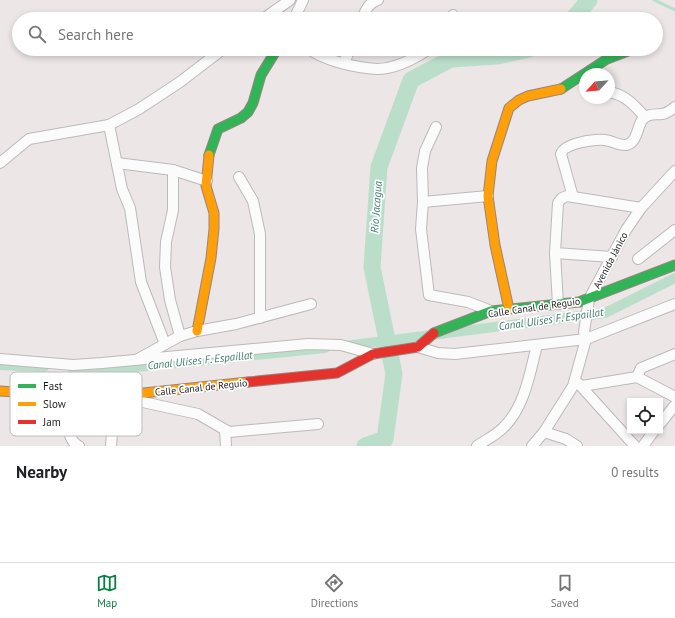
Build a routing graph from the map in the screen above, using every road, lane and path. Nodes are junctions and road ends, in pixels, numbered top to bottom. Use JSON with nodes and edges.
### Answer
{"nodes":[{"id":1,"x":290,"y":0,"type":"edge"},
{"id":2,"x":302,"y":0,"type":"edge"},
{"id":3,"x":378,"y":0,"type":"edge"},
{"id":4,"x":272,"y":12,"type":"edge"},
{"id":5,"x":297,"y":12,"type":"edge"},
{"id":6,"x":365,"y":12,"type":"edge"},
{"id":7,"x":214,"y":56,"type":"edge"},
{"id":8,"x":272,"y":56,"type":"edge"},
{"id":9,"x":322,"y":56,"type":"edge"},
{"id":10,"x":347,"y":56,"type":"edge"},
{"id":11,"x":418,"y":56,"type":"edge"},
{"id":12,"x":613,"y":56,"type":"edge"},
{"id":13,"x":344,"y":63,"type":"junction"},
{"id":14,"x":615,"y":93,"type":"edge"},
{"id":15,"x":675,"y":107,"type":"edge"},
{"id":16,"x":645,"y":117,"type":"junction"},
{"id":17,"x":109,"y":125,"type":"junction"},
{"id":18,"x":436,"y":126,"type":"dead end"},
{"id":19,"x":0,"y":163,"type":"edge"},
{"id":20,"x":117,"y":163,"type":"junction"},
{"id":21,"x":173,"y":170,"type":"junction"},
{"id":22,"x":675,"y":171,"type":"edge"},
{"id":23,"x":239,"y":177,"type":"dead end"},
{"id":24,"x":207,"y":181,"type":"junction"},
{"id":25,"x":488,"y":196,"type":"junction"},
{"id":26,"x":573,"y":197,"type":"junction"},
{"id":27,"x":423,"y":202,"type":"junction"},
{"id":28,"x":641,"y":208,"type":"junction"},
{"id":29,"x":675,"y":230,"type":"edge"},
{"id":30,"x":555,"y":252,"type":"junction"},
{"id":31,"x":612,"y":257,"type":"junction"},
{"id":32,"x":638,"y":259,"type":"dead end"},
{"id":33,"x":675,"y":265,"type":"edge"},
{"id":34,"x":588,"y":302,"type":"junction"},
{"id":35,"x":311,"y":304,"type":"dead end"},
{"id":36,"x":558,"y":304,"type":"junction"},
{"id":37,"x":675,"y":304,"type":"edge"},
{"id":38,"x":509,"y":309,"type":"junction"},
{"id":39,"x":491,"y":311,"type":"junction"},
{"id":40,"x":260,"y":318,"type":"junction"},
{"id":41,"x":197,"y":331,"type":"junction"},
{"id":42,"x":585,"y":335,"type":"junction"},
{"id":43,"x":180,"y":336,"type":"junction"},
{"id":44,"x":165,"y":344,"type":"junction"},
{"id":45,"x":537,"y":345,"type":"junction"},
{"id":46,"x":418,"y":346,"type":"junction"},
{"id":47,"x":372,"y":354,"type":"junction"},
{"id":48,"x":675,"y":354,"type":"edge"},
{"id":49,"x":0,"y":359,"type":"edge"},
{"id":50,"x":135,"y":361,"type":"junction"},
{"id":51,"x":637,"y":378,"type":"junction"},
{"id":52,"x":578,"y":384,"type":"junction"},
{"id":53,"x":0,"y":391,"type":"edge"},
{"id":54,"x":10,"y":392,"type":"edge"},
{"id":55,"x":142,"y":393,"type":"edge"},
{"id":56,"x":675,"y":397,"type":"edge"},
{"id":57,"x":142,"y":402,"type":"edge"},
{"id":58,"x":675,"y":405,"type":"edge"},
{"id":59,"x":663,"y":420,"type":"edge"},
{"id":60,"x":318,"y":424,"type":"dead end"},
{"id":61,"x":225,"y":430,"type":"junction"},
{"id":62,"x":544,"y":432,"type":"junction"},
{"id":63,"x":652,"y":434,"type":"edge"},
{"id":64,"x":70,"y":436,"type":"edge"},
{"id":65,"x":112,"y":436,"type":"edge"},
{"id":66,"x":79,"y":446,"type":"edge"},
{"id":67,"x":111,"y":446,"type":"edge"},
{"id":68,"x":226,"y":446,"type":"edge"},
{"id":69,"x":477,"y":446,"type":"edge"},
{"id":70,"x":532,"y":446,"type":"edge"},
{"id":71,"x":577,"y":446,"type":"edge"},
{"id":72,"x":635,"y":446,"type":"edge"},
{"id":73,"x":643,"y":446,"type":"edge"}],
"edges":[{"from":1,"to":4,"type":"street"},
{"from":2,"to":5,"type":"street"},
{"from":3,"to":6,"type":"street"},
{"from":7,"to":17,"type":"street"},
{"from":8,"to":24,"type":"street"},
{"from":9,"to":13,"type":"street"},
{"from":10,"to":13,"type":"street"},
{"from":11,"to":13,"type":"street"},
{"from":12,"to":25,"type":"street"},
{"from":14,"to":16,"type":"street"},
{"from":15,"to":16,"type":"street"},
{"from":16,"to":26,"type":"street"},
{"from":17,"to":19,"type":"street"},
{"from":17,"to":20,"type":"street"},
{"from":18,"to":27,"type":"street"},
{"from":20,"to":21,"type":"street"},
{"from":20,"to":44,"type":"street"},
{"from":21,"to":24,"type":"street"},
{"from":21,"to":43,"type":"street"},
{"from":22,"to":28,"type":"street","name":"Avenida Jánico"},
{"from":23,"to":40,"type":"street"},
{"from":24,"to":41,"type":"street"},
{"from":25,"to":27,"type":"street"},
{"from":25,"to":38,"type":"street"},
{"from":26,"to":28,"type":"street"},
{"from":26,"to":30,"type":"street"},
{"from":27,"to":39,"type":"street"},
{"from":28,"to":31,"type":"street","name":"Avenida Jánico"},
{"from":29,"to":32,"type":"street"},
{"from":30,"to":31,"type":"street"},
{"from":30,"to":36,"type":"street"},
{"from":31,"to":34,"type":"street","name":"Avenida Jánico"},
{"from":33,"to":34,"type":"street","name":"Calle Canal de Reguio"},
{"from":34,"to":36,"type":"street","name":"Calle Canal de Reguio"},
{"from":34,"to":42,"type":"street","name":"Avenida Jánico"},
{"from":35,"to":40,"type":"street"},
{"from":36,"to":38,"type":"street","name":"Calle Canal de Reguio"},
{"from":37,"to":42,"type":"street"},
{"from":38,"to":39,"type":"street","name":"Calle Canal de Reguio"},
{"from":39,"to":46,"type":"street","name":"Calle Canal de Reguio"},
{"from":40,"to":41,"type":"street"},
{"from":41,"to":43,"type":"street"},
{"from":42,"to":45,"type":"street"},
{"from":42,"to":52,"type":"street","name":"Avenida Jánico"},
{"from":43,"to":44,"type":"street"},
{"from":44,"to":50,"type":"street"},
{"from":45,"to":46,"type":"street"},
{"from":45,"to":69,"type":"street"},
{"from":46,"to":47,"type":"street","name":"Calle Canal de Reguio"},
{"from":47,"to":50,"type":"street","name":"Calle Canal de Reguio"},
{"from":47,"to":55,"type":"street","name":"Calle Canal de Reguio"},
{"from":48,"to":51,"type":"street"},
{"from":49,"to":50,"type":"street","name":"Calle Canal de Reguio"},
{"from":51,"to":52,"type":"street"},
{"from":51,"to":56,"type":"street"},
{"from":52,"to":62,"type":"street","name":"Avenida Jánico"},
{"from":52,"to":72,"type":"street"},
{"from":53,"to":54,"type":"street","name":"Calle Canal de Reguio"},
{"from":57,"to":61,"type":"street"},
{"from":58,"to":59,"type":"street"},
{"from":60,"to":61,"type":"street"},
{"from":61,"to":68,"type":"street"},
{"from":62,"to":70,"type":"street","name":"Avenida Jánico"},
{"from":62,"to":71,"type":"street"},
{"from":63,"to":73,"type":"street"},
{"from":64,"to":66,"type":"street"},
{"from":65,"to":67,"type":"street"}]}
